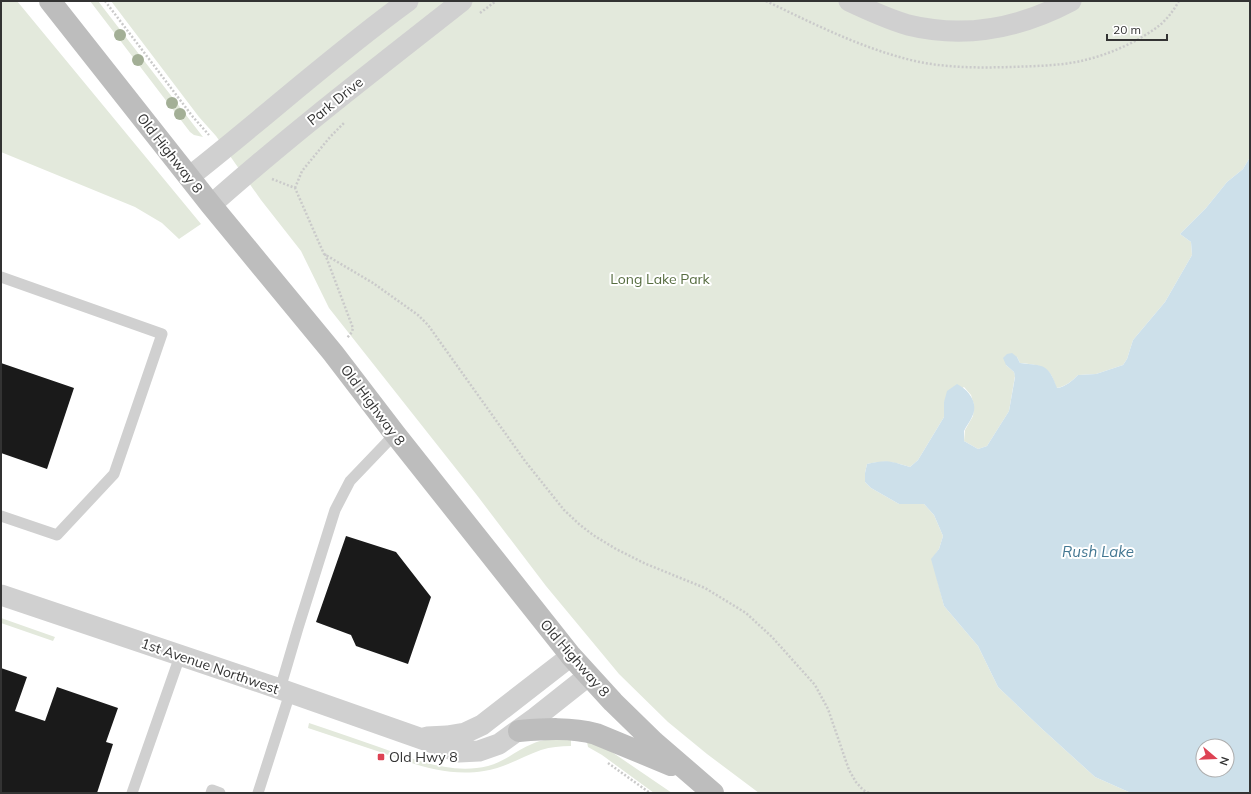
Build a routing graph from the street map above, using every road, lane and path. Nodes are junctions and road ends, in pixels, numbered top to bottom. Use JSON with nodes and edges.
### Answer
{"nodes":[{"id":1,"x":50,"y":1,"type":"edge"},
{"id":2,"x":105,"y":1,"type":"edge"},
{"id":3,"x":410,"y":1,"type":"edge"},
{"id":4,"x":462,"y":1,"type":"edge"},
{"id":5,"x":496,"y":1,"type":"edge"},
{"id":6,"x":849,"y":1,"type":"edge"},
{"id":7,"x":1071,"y":1,"type":"edge"},
{"id":8,"x":478,"y":14,"type":"dead end"},
{"id":9,"x":430,"y":26,"type":"junction"},
{"id":10,"x":322,"y":67,"type":"junction"},
{"id":11,"x":344,"y":94,"type":"junction"},
{"id":12,"x":349,"y":119,"type":"dead end"},
{"id":13,"x":212,"y":139,"type":"dead end"},
{"id":14,"x":189,"y":177,"type":"junction"},
{"id":15,"x":269,"y":178,"type":"dead end"},
{"id":16,"x":296,"y":188,"type":"junction"},
{"id":17,"x":211,"y":205,"type":"junction"},
{"id":18,"x":324,"y":254,"type":"junction"},
{"id":19,"x":1,"y":277,"type":"edge"},
{"id":20,"x":333,"y":353,"type":"junction"},
{"id":21,"x":395,"y":434,"type":"junction"},
{"id":22,"x":1,"y":516,"type":"edge"},
{"id":23,"x":1,"y":595,"type":"edge"},
{"id":24,"x":180,"y":656,"type":"junction"},
{"id":25,"x":571,"y":656,"type":"junction"},
{"id":26,"x":588,"y":676,"type":"junction"},
{"id":27,"x":285,"y":691,"type":"junction"},
{"id":28,"x":519,"y":731,"type":"junction"},
{"id":29,"x":418,"y":737,"type":"junction"},
{"id":30,"x":606,"y":762,"type":"dead end"},
{"id":31,"x":689,"y":773,"type":"junction"},
{"id":32,"x":132,"y":793,"type":"edge"},
{"id":33,"x":211,"y":793,"type":"edge"},
{"id":34,"x":220,"y":793,"type":"edge"},
{"id":35,"x":258,"y":793,"type":"edge"},
{"id":36,"x":650,"y":793,"type":"edge"},
{"id":37,"x":713,"y":793,"type":"edge"},
{"id":38,"x":869,"y":793,"type":"edge"}],
"edges":[{"from":1,"to":14,"type":"street","name":"Old Highway 8"},
{"from":2,"to":13,"type":"path"},
{"from":3,"to":9,"type":"street"},
{"from":3,"to":10,"type":"street"},
{"from":4,"to":9,"type":"street","name":"Park Drive"},
{"from":5,"to":8,"type":"path"},
{"from":6,"to":7,"type":"street"},
{"from":9,"to":11,"type":"street","name":"Park Drive"},
{"from":10,"to":11,"type":"street"},
{"from":10,"to":14,"type":"street"},
{"from":11,"to":17,"type":"street","name":"Park Drive"},
{"from":12,"to":16,"type":"path"},
{"from":14,"to":17,"type":"street","name":"Old Highway 8"},
{"from":15,"to":16,"type":"path"},
{"from":16,"to":18,"type":"path"},
{"from":17,"to":20,"type":"street","name":"Old Highway 8"},
{"from":18,"to":20,"type":"path"},
{"from":18,"to":38,"type":"path"},
{"from":19,"to":22,"type":"lane"},
{"from":20,"to":21,"type":"street","name":"Old Highway 8"},
{"from":21,"to":25,"type":"street","name":"Old Highway 8"},
{"from":21,"to":27,"type":"lane"},
{"from":23,"to":24,"type":"street","name":"1st Avenue Northwest"},
{"from":24,"to":27,"type":"street","name":"1st Avenue Northwest"},
{"from":24,"to":32,"type":"lane"},
{"from":25,"to":26,"type":"street","name":"Old Highway 8"},
{"from":25,"to":29,"type":"street","name":"1st Avenue Northwest"},
{"from":26,"to":28,"type":"street","name":"1st Avenue Northwest"},
{"from":26,"to":31,"type":"street","name":"Old Highway 8"},
{"from":27,"to":29,"type":"street","name":"1st Avenue Northwest"},
{"from":27,"to":35,"type":"lane"},
{"from":28,"to":29,"type":"street","name":"1st Avenue Northwest"},
{"from":28,"to":31,"type":"street"},
{"from":30,"to":36,"type":"path"},
{"from":31,"to":37,"type":"street","name":"Old Highway 8"},
{"from":33,"to":34,"type":"lane"}]}
